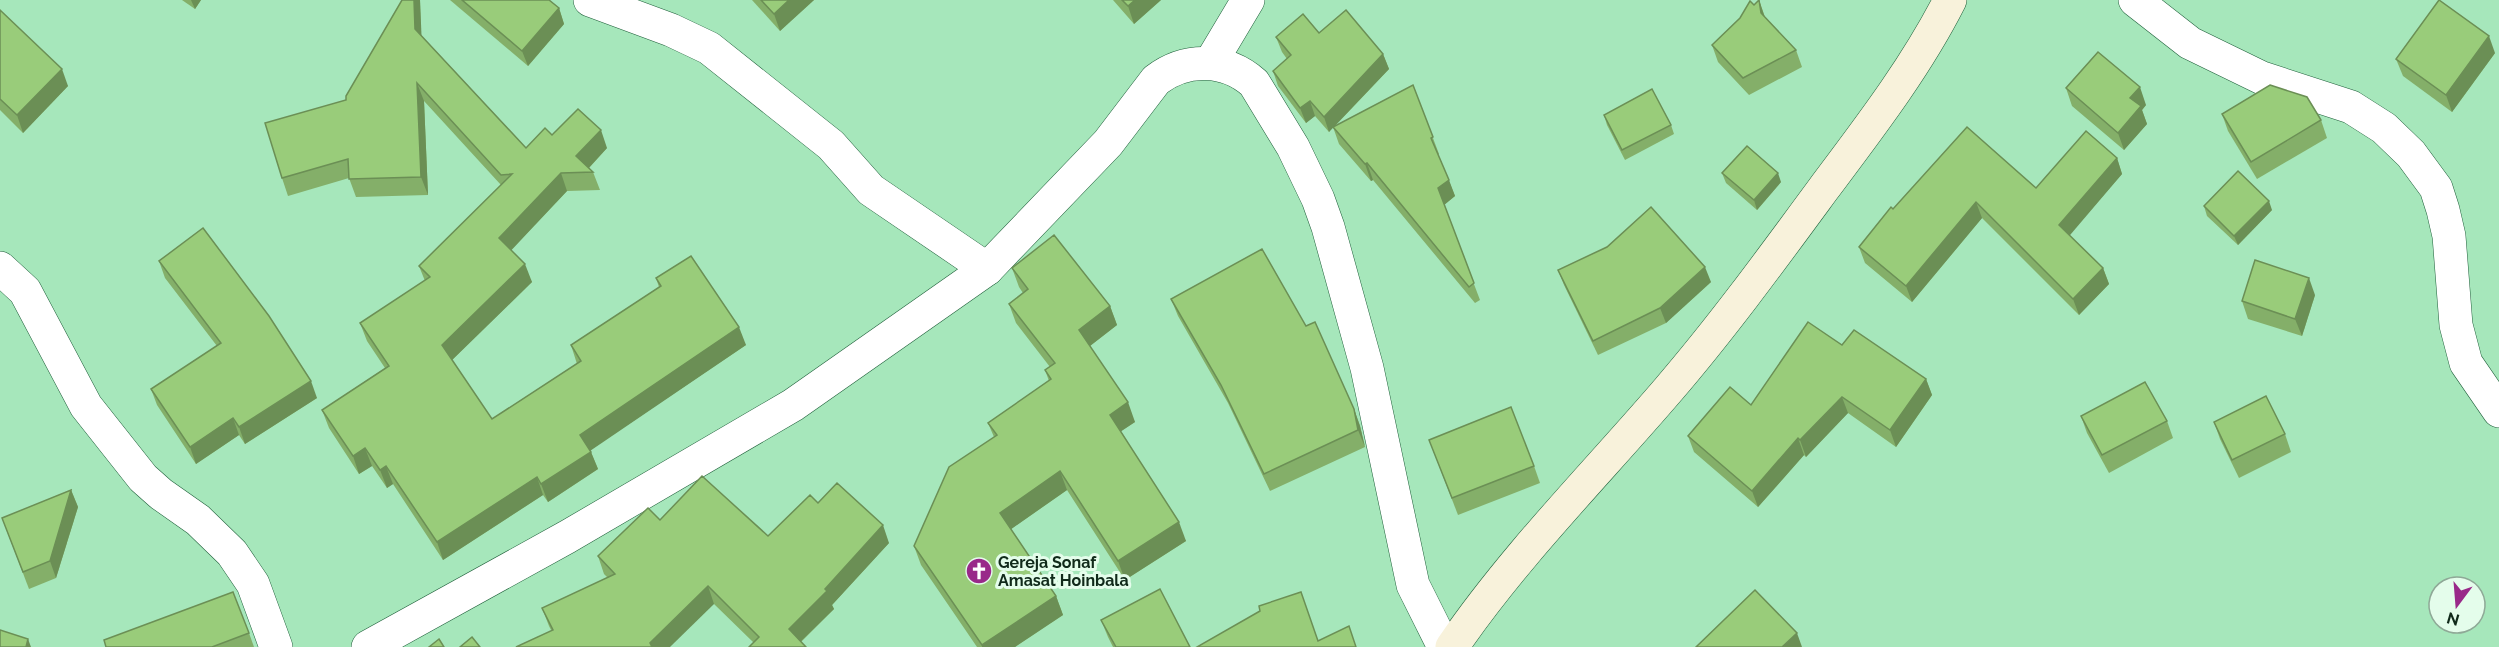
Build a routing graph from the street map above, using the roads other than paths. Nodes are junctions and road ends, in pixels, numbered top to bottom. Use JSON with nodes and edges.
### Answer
{"nodes":[{"id":1,"x":590,"y":0,"type":"edge"},
{"id":2,"x":1248,"y":0,"type":"edge"},
{"id":3,"x":1950,"y":0,"type":"edge"},
{"id":4,"x":2135,"y":0,"type":"edge"},
{"id":5,"x":1212,"y":62,"type":"junction"},
{"id":6,"x":0,"y":268,"type":"edge"},
{"id":7,"x":987,"y":269,"type":"junction"},
{"id":8,"x":2499,"y":411,"type":"edge"},
{"id":9,"x":276,"y":647,"type":"edge"},
{"id":10,"x":368,"y":647,"type":"edge"},
{"id":11,"x":1444,"y":647,"type":"edge"},
{"id":12,"x":1452,"y":647,"type":"edge"}],
"edges":[{"from":1,"to":7,"type":"street"},
{"from":2,"to":5,"type":"street"},
{"from":3,"to":12,"type":"street"},
{"from":4,"to":8,"type":"street"},
{"from":5,"to":7,"type":"street"},
{"from":5,"to":11,"type":"street"},
{"from":6,"to":9,"type":"street"},
{"from":7,"to":10,"type":"street"}]}
